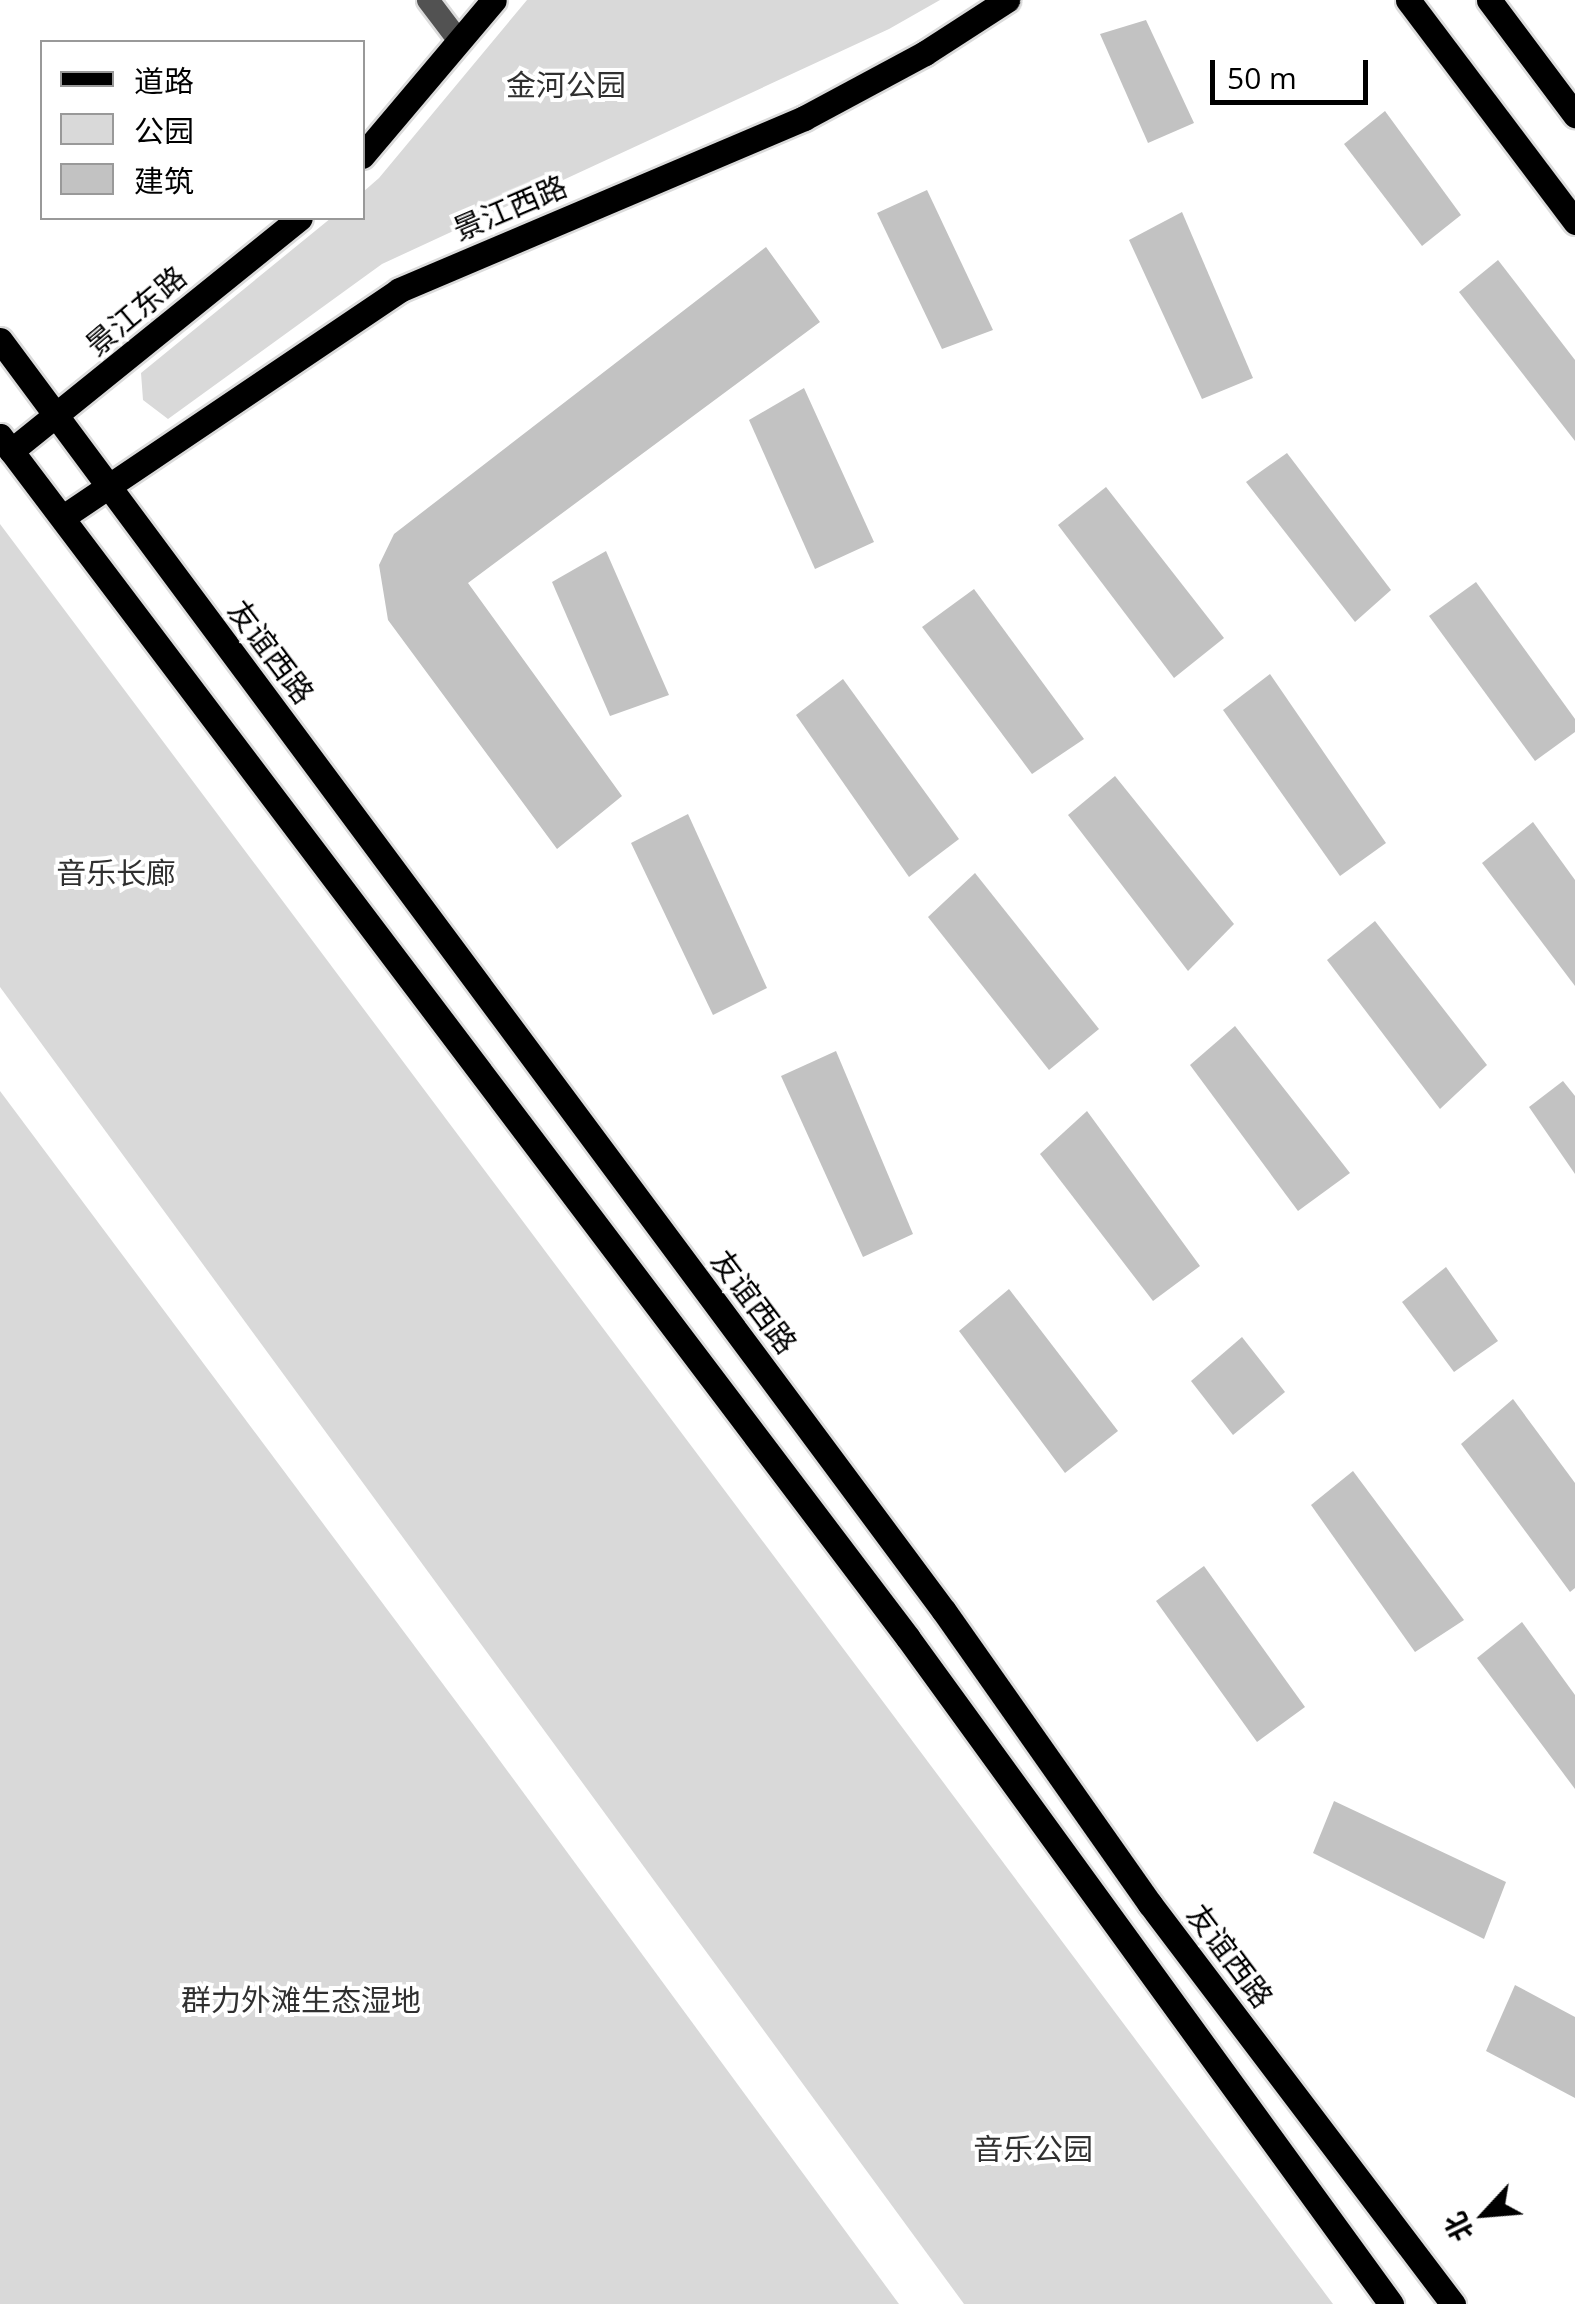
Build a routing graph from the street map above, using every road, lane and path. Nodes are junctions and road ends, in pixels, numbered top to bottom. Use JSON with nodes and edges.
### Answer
{"nodes":[{"id":1,"x":428,"y":0,"type":"edge"},
{"id":2,"x":494,"y":0,"type":"edge"},
{"id":3,"x":1007,"y":0,"type":"edge"},
{"id":4,"x":1408,"y":0,"type":"edge"},
{"id":5,"x":1488,"y":0,"type":"edge"},
{"id":6,"x":459,"y":41,"type":"junction"},
{"id":7,"x":1575,"y":115,"type":"edge"},
{"id":8,"x":365,"y":152,"type":"edge"},
{"id":9,"x":298,"y":220,"type":"edge"},
{"id":10,"x":1575,"y":222,"type":"edge"},
{"id":11,"x":0,"y":340,"type":"edge"},
{"id":12,"x":60,"y":416,"type":"junction"},
{"id":13,"x":6,"y":444,"type":"edge"},
{"id":14,"x":107,"y":485,"type":"junction"},
{"id":15,"x":63,"y":518,"type":"junction"},
{"id":16,"x":1391,"y":2304,"type":"edge"},
{"id":17,"x":1453,"y":2304,"type":"edge"}],
"edges":[{"from":1,"to":6,"type":"street"},
{"from":2,"to":6,"type":"main road"},
{"from":3,"to":14,"type":"main road","name":"景江西路"},
{"from":4,"to":10,"type":"main road"},
{"from":5,"to":7,"type":"main road"},
{"from":6,"to":8,"type":"main road"},
{"from":9,"to":12,"type":"main road","name":"景江东路"},
{"from":11,"to":12,"type":"main road","name":"友谊西路"},
{"from":12,"to":13,"type":"main road","name":"景江东路"},
{"from":12,"to":14,"type":"main road","name":"友谊西路"},
{"from":13,"to":15,"type":"main road"},
{"from":14,"to":15,"type":"main road","name":"景江西路"},
{"from":14,"to":17,"type":"main road","name":"友谊西路"},
{"from":15,"to":16,"type":"main road"}]}
